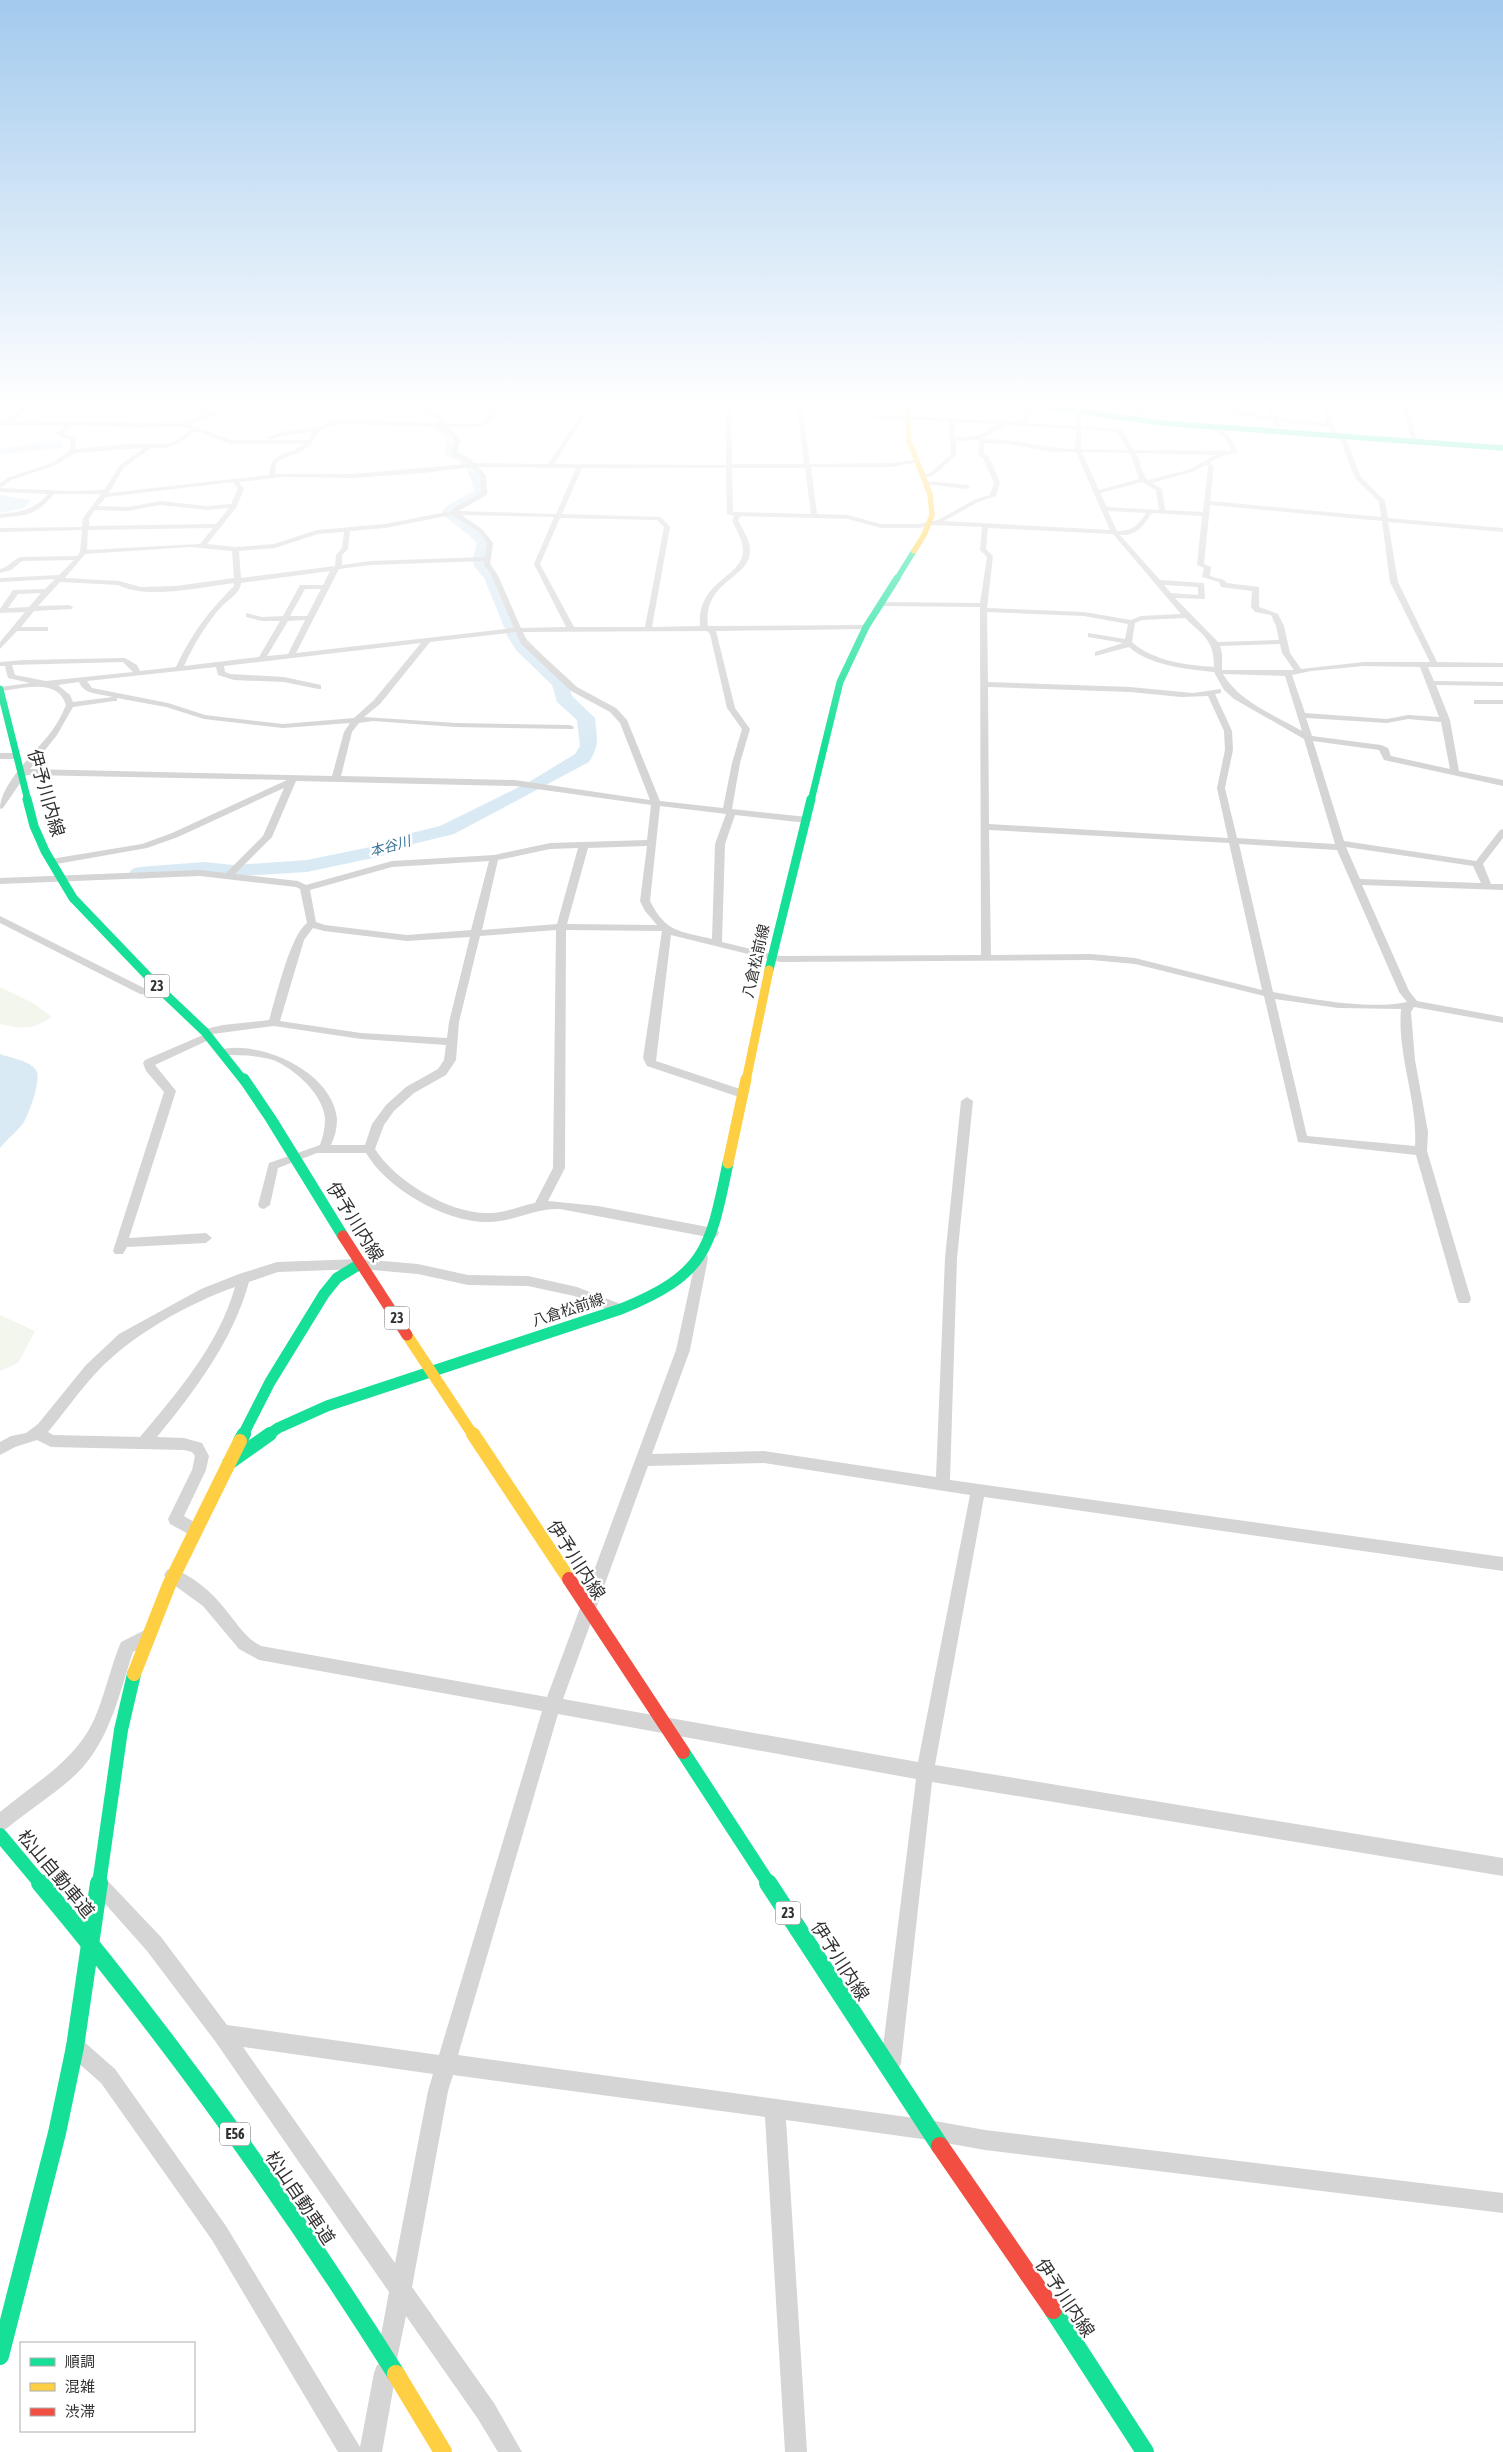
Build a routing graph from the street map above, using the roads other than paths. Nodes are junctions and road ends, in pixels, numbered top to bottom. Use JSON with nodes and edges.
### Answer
{"nodes":[{"id":1,"x":86,"y":519,"type":"edge"},
{"id":2,"x":224,"y":519,"type":"edge"},
{"id":3,"x":419,"y":519,"type":"edge"},
{"id":4,"x":463,"y":519,"type":"edge"},
{"id":5,"x":556,"y":519,"type":"edge"},
{"id":6,"x":661,"y":519,"type":"edge"},
{"id":7,"x":735,"y":519,"type":"edge"},
{"id":8,"x":857,"y":519,"type":"edge"},
{"id":9,"x":930,"y":519,"type":"edge"},
{"id":10,"x":942,"y":519,"type":"edge"},
{"id":11,"x":1109,"y":519,"type":"edge"},
{"id":12,"x":1146,"y":519,"type":"edge"},
{"id":13,"x":1205,"y":519,"type":"edge"},
{"id":14,"x":1385,"y":519,"type":"edge"},
{"id":15,"x":1390,"y":519,"type":"edge"},
{"id":16,"x":930,"y":523,"type":"junction"},
{"id":17,"x":219,"y":526,"type":"junction"},
{"id":18,"x":986,"y":527,"type":"junction"},
{"id":19,"x":84,"y":529,"type":"junction"},
{"id":20,"x":0,"y":530,"type":"edge"},
{"id":21,"x":348,"y":530,"type":"junction"},
{"id":22,"x":1503,"y":530,"type":"edge"},
{"id":23,"x":1115,"y":533,"type":"junction"},
{"id":24,"x":202,"y":546,"type":"junction"},
{"id":25,"x":235,"y":549,"type":"junction"},
{"id":26,"x":81,"y":555,"type":"junction"},
{"id":27,"x":486,"y":559,"type":"junction"},
{"id":28,"x":336,"y":568,"type":"junction"},
{"id":29,"x":0,"y":571,"type":"edge"},
{"id":30,"x":1174,"y":576,"type":"dead end"},
{"id":31,"x":61,"y":578,"type":"junction"},
{"id":32,"x":1154,"y":579,"type":"junction"},
{"id":33,"x":0,"y":580,"type":"edge"},
{"id":34,"x":239,"y":580,"type":"junction"},
{"id":35,"x":325,"y":587,"type":"junction"},
{"id":36,"x":47,"y":591,"type":"junction"},
{"id":37,"x":1168,"y":595,"type":"junction"},
{"id":38,"x":881,"y":604,"type":"junction"},
{"id":39,"x":983,"y":607,"type":"junction"},
{"id":40,"x":70,"y":608,"type":"dead end"},
{"id":41,"x":33,"y":609,"type":"junction"},
{"id":42,"x":1,"y":611,"type":"edge"},
{"id":43,"x":249,"y":615,"type":"dead end"},
{"id":44,"x":1187,"y":616,"type":"junction"},
{"id":45,"x":309,"y":618,"type":"junction"},
{"id":46,"x":285,"y":619,"type":"junction"},
{"id":47,"x":1132,"y":622,"type":"junction"},
{"id":48,"x":866,"y":627,"type":"junction"},
{"id":49,"x":45,"y":628,"type":"dead end"},
{"id":50,"x":707,"y":628,"type":"junction"},
{"id":51,"x":17,"y":629,"type":"junction"},
{"id":52,"x":571,"y":629,"type":"junction"},
{"id":53,"x":648,"y":629,"type":"junction"},
{"id":54,"x":1095,"y":629,"type":"junction"},
{"id":55,"x":518,"y":630,"type":"junction"},
{"id":56,"x":428,"y":640,"type":"junction"},
{"id":57,"x":1284,"y":642,"type":"junction"},
{"id":58,"x":1129,"y":643,"type":"junction"},
{"id":59,"x":1215,"y":644,"type":"junction"},
{"id":60,"x":0,"y":647,"type":"edge"},
{"id":61,"x":1098,"y":654,"type":"dead end"},
{"id":62,"x":291,"y":656,"type":"junction"},
{"id":63,"x":262,"y":659,"type":"junction"},
{"id":64,"x":1422,"y":663,"type":"junction"},
{"id":65,"x":1434,"y":663,"type":"junction"},
{"id":66,"x":4,"y":664,"type":"edge"},
{"id":67,"x":220,"y":664,"type":"junction"},
{"id":68,"x":1484,"y":665,"type":"junction"},
{"id":69,"x":1503,"y":665,"type":"edge"},
{"id":70,"x":179,"y":668,"type":"junction"},
{"id":71,"x":1298,"y":670,"type":"junction"},
{"id":72,"x":1217,"y":671,"type":"junction"},
{"id":73,"x":138,"y":674,"type":"junction"},
{"id":74,"x":1287,"y":674,"type":"junction"},
{"id":75,"x":1503,"y":678,"type":"edge"},
{"id":76,"x":82,"y":680,"type":"junction"},
{"id":77,"x":1432,"y":683,"type":"junction"},
{"id":78,"x":45,"y":684,"type":"junction"},
{"id":79,"x":983,"y":684,"type":"junction"},
{"id":80,"x":1503,"y":684,"type":"edge"},
{"id":81,"x":318,"y":686,"type":"dead end"},
{"id":82,"x":1227,"y":688,"type":"junction"},
{"id":83,"x":0,"y":689,"type":"edge"},
{"id":84,"x":1211,"y":694,"type":"junction"},
{"id":85,"x":128,"y":698,"type":"junction"},
{"id":86,"x":1477,"y":702,"type":"dead end"},
{"id":87,"x":1503,"y":702,"type":"edge"},
{"id":88,"x":70,"y":705,"type":"junction"},
{"id":89,"x":1302,"y":715,"type":"junction"},
{"id":90,"x":1446,"y":720,"type":"junction"},
{"id":91,"x":356,"y":721,"type":"junction"},
{"id":92,"x":570,"y":727,"type":"dead end"},
{"id":93,"x":1308,"y":738,"type":"junction"},
{"id":94,"x":0,"y":756,"type":"edge"},
{"id":95,"x":17,"y":756,"type":"junction"},
{"id":96,"x":1455,"y":773,"type":"junction"},
{"id":97,"x":21,"y":774,"type":"junction"},
{"id":98,"x":336,"y":779,"type":"junction"},
{"id":99,"x":292,"y":780,"type":"junction"},
{"id":100,"x":1503,"y":783,"type":"edge"},
{"id":101,"x":656,"y":803,"type":"junction"},
{"id":102,"x":0,"y":806,"type":"edge"},
{"id":103,"x":729,"y":812,"type":"junction"},
{"id":104,"x":807,"y":820,"type":"junction"},
{"id":105,"x":986,"y":827,"type":"junction"},
{"id":106,"x":1503,"y":832,"type":"edge"},
{"id":107,"x":1233,"y":842,"type":"junction"},
{"id":108,"x":652,"y":843,"type":"junction"},
{"id":109,"x":584,"y":844,"type":"junction"},
{"id":110,"x":1340,"y":846,"type":"junction"},
{"id":111,"x":494,"y":858,"type":"junction"},
{"id":112,"x":51,"y":862,"type":"junction"},
{"id":113,"x":1478,"y":864,"type":"junction"},
{"id":114,"x":228,"y":876,"type":"junction"},
{"id":115,"x":61,"y":879,"type":"junction"},
{"id":116,"x":0,"y":881,"type":"edge"},
{"id":117,"x":1355,"y":882,"type":"junction"},
{"id":118,"x":1487,"y":886,"type":"junction"},
{"id":119,"x":1503,"y":887,"type":"edge"},
{"id":120,"x":305,"y":888,"type":"junction"},
{"id":121,"x":0,"y":919,"type":"edge"},
{"id":122,"x":312,"y":924,"type":"junction"},
{"id":123,"x":561,"y":927,"type":"junction"},
{"id":124,"x":665,"y":930,"type":"junction"},
{"id":125,"x":476,"y":932,"type":"junction"},
{"id":126,"x":717,"y":943,"type":"junction"},
{"id":127,"x":986,"y":956,"type":"junction"},
{"id":128,"x":772,"y":957,"type":"junction"},
{"id":129,"x":1268,"y":993,"type":"junction"},
{"id":130,"x":165,"y":994,"type":"junction"},
{"id":131,"x":1410,"y":1004,"type":"junction"},
{"id":132,"x":1503,"y":1020,"type":"edge"},
{"id":133,"x":274,"y":1023,"type":"junction"},
{"id":134,"x":207,"y":1034,"type":"junction"},
{"id":135,"x":452,"y":1042,"type":"junction"},
{"id":136,"x":223,"y":1052,"type":"junction"},
{"id":137,"x":742,"y":1094,"type":"junction"},
{"id":138,"x":966,"y":1101,"type":"dead end"},
{"id":139,"x":324,"y":1149,"type":"junction"},
{"id":140,"x":370,"y":1149,"type":"junction"},
{"id":141,"x":1421,"y":1152,"type":"junction"},
{"id":142,"x":294,"y":1157,"type":"junction"},
{"id":143,"x":264,"y":1204,"type":"dead end"},
{"id":144,"x":540,"y":1206,"type":"junction"},
{"id":145,"x":713,"y":1233,"type":"junction"},
{"id":146,"x":206,"y":1238,"type":"dead end"},
{"id":147,"x":702,"y":1258,"type":"junction"},
{"id":148,"x":360,"y":1264,"type":"junction"},
{"id":149,"x":244,"y":1277,"type":"junction"},
{"id":150,"x":1464,"y":1299,"type":"dead end"},
{"id":151,"x":618,"y":1309,"type":"junction"},
{"id":152,"x":433,"y":1372,"type":"junction"},
{"id":153,"x":36,"y":1433,"type":"junction"},
{"id":154,"x":4,"y":1444,"type":"edge"},
{"id":155,"x":143,"y":1444,"type":"junction"},
{"id":156,"x":642,"y":1460,"type":"junction"},
{"id":157,"x":229,"y":1463,"type":"junction"},
{"id":158,"x":943,"y":1484,"type":"junction"},
{"id":159,"x":978,"y":1490,"type":"junction"},
{"id":160,"x":194,"y":1530,"type":"junction"},
{"id":161,"x":1503,"y":1564,"type":"edge"},
{"id":162,"x":172,"y":1575,"type":"junction"},
{"id":163,"x":588,"y":1610,"type":"junction"},
{"id":164,"x":147,"y":1636,"type":"junction"},
{"id":165,"x":552,"y":1706,"type":"junction"},
{"id":166,"x":666,"y":1726,"type":"junction"},
{"id":167,"x":925,"y":1772,"type":"junction"},
{"id":168,"x":0,"y":1823,"type":"edge"},
{"id":169,"x":0,"y":1835,"type":"edge"},
{"id":170,"x":1503,"y":1867,"type":"edge"},
{"id":171,"x":99,"y":1884,"type":"junction"},
{"id":172,"x":222,"y":2034,"type":"junction"},
{"id":173,"x":75,"y":2047,"type":"junction"},
{"id":174,"x":447,"y":2065,"type":"junction"},
{"id":175,"x":890,"y":2070,"type":"junction"},
{"id":176,"x":775,"y":2109,"type":"junction"},
{"id":177,"x":929,"y":2130,"type":"junction"},
{"id":178,"x":1503,"y":2203,"type":"edge"},
{"id":179,"x":401,"y":2287,"type":"junction"},
{"id":180,"x":0,"y":2356,"type":"edge"},
{"id":181,"x":350,"y":2452,"type":"edge"},
{"id":182,"x":371,"y":2452,"type":"edge"},
{"id":183,"x":443,"y":2452,"type":"edge"},
{"id":184,"x":511,"y":2452,"type":"edge"},
{"id":185,"x":796,"y":2452,"type":"edge"},
{"id":186,"x":1145,"y":2452,"type":"edge"}],
"edges":[{"from":1,"to":19,"type":"street"},
{"from":2,"to":17,"type":"street"},
{"from":3,"to":21,"type":"street"},
{"from":4,"to":27,"type":"street"},
{"from":5,"to":52,"type":"street"},
{"from":6,"to":53,"type":"street"},
{"from":7,"to":50,"type":"street"},
{"from":8,"to":16,"type":"street"},
{"from":9,"to":16,"type":"main road"},
{"from":10,"to":16,"type":"street"},
{"from":11,"to":23,"type":"street"},
{"from":12,"to":23,"type":"street"},
{"from":13,"to":57,"type":"street"},
{"from":14,"to":65,"type":"street"},
{"from":15,"to":22,"type":"street"},
{"from":16,"to":18,"type":"street"},
{"from":16,"to":38,"type":"main road","name":"八倉松前線"},
{"from":17,"to":19,"type":"street"},
{"from":17,"to":24,"type":"street"},
{"from":18,"to":23,"type":"street"},
{"from":18,"to":39,"type":"street"},
{"from":19,"to":20,"type":"street"},
{"from":19,"to":26,"type":"street"},
{"from":21,"to":25,"type":"street"},
{"from":21,"to":28,"type":"street"},
{"from":23,"to":32,"type":"street"},
{"from":24,"to":25,"type":"street"},
{"from":24,"to":26,"type":"street"},
{"from":25,"to":34,"type":"street"},
{"from":26,"to":29,"type":"street"},
{"from":26,"to":31,"type":"street"},
{"from":27,"to":28,"type":"street"},
{"from":27,"to":55,"type":"street"},
{"from":28,"to":34,"type":"street"},
{"from":28,"to":35,"type":"street"},
{"from":30,"to":32,"type":"street"},
{"from":31,"to":33,"type":"street"},
{"from":31,"to":34,"type":"street"},
{"from":31,"to":36,"type":"street"},
{"from":32,"to":37,"type":"street"},
{"from":32,"to":37,"type":"street"},
{"from":34,"to":70,"type":"street"},
{"from":35,"to":45,"type":"street"},
{"from":35,"to":46,"type":"street"},
{"from":36,"to":41,"type":"street"},
{"from":36,"to":42,"type":"street"},
{"from":37,"to":44,"type":"street"},
{"from":38,"to":39,"type":"street"},
{"from":38,"to":48,"type":"main road","name":"八倉松前線"},
{"from":39,"to":54,"type":"street"},
{"from":39,"to":79,"type":"street"},
{"from":40,"to":41,"type":"street"},
{"from":41,"to":42,"type":"street"},
{"from":41,"to":51,"type":"street"},
{"from":43,"to":46,"type":"street"},
{"from":44,"to":47,"type":"street"},
{"from":44,"to":59,"type":"street"},
{"from":45,"to":46,"type":"street"},
{"from":45,"to":62,"type":"street"},
{"from":46,"to":63,"type":"street"},
{"from":47,"to":54,"type":"street"},
{"from":47,"to":58,"type":"street"},
{"from":48,"to":50,"type":"street"},
{"from":48,"to":104,"type":"main road","name":"八倉松前線"},
{"from":49,"to":51,"type":"street"},
{"from":50,"to":53,"type":"street"},
{"from":50,"to":103,"type":"street"},
{"from":51,"to":60,"type":"street"},
{"from":52,"to":53,"type":"street"},
{"from":52,"to":55,"type":"street"},
{"from":54,"to":58,"type":"street"},
{"from":55,"to":56,"type":"street"},
{"from":55,"to":101,"type":"street"},
{"from":56,"to":62,"type":"street"},
{"from":56,"to":91,"type":"street"},
{"from":57,"to":59,"type":"street"},
{"from":57,"to":71,"type":"street"},
{"from":58,"to":61,"type":"street"},
{"from":58,"to":72,"type":"street"},
{"from":59,"to":72,"type":"street"},
{"from":62,"to":63,"type":"street"},
{"from":63,"to":67,"type":"street"},
{"from":64,"to":65,"type":"street"},
{"from":64,"to":71,"type":"street"},
{"from":64,"to":77,"type":"street"},
{"from":65,"to":68,"type":"street"},
{"from":66,"to":73,"type":"street"},
{"from":66,"to":78,"type":"street"},
{"from":67,"to":70,"type":"street"},
{"from":67,"to":81,"type":"street"},
{"from":68,"to":69,"type":"street"},
{"from":68,"to":75,"type":"street"},
{"from":70,"to":73,"type":"street"},
{"from":71,"to":74,"type":"street"},
{"from":72,"to":74,"type":"street"},
{"from":72,"to":82,"type":"street"},
{"from":73,"to":76,"type":"street"},
{"from":74,"to":89,"type":"street"},
{"from":76,"to":78,"type":"street"},
{"from":76,"to":85,"type":"street"},
{"from":77,"to":80,"type":"street"},
{"from":77,"to":90,"type":"street"},
{"from":78,"to":83,"type":"street"},
{"from":78,"to":88,"type":"street"},
{"from":79,"to":84,"type":"street"},
{"from":79,"to":105,"type":"street"},
{"from":82,"to":84,"type":"street"},
{"from":82,"to":93,"type":"street"},
{"from":83,"to":95,"type":"main road","name":"伊予川内線","number":"23"},
{"from":84,"to":107,"type":"street"},
{"from":85,"to":88,"type":"street"},
{"from":85,"to":91,"type":"street"},
{"from":86,"to":87,"type":"street"},
{"from":88,"to":97,"type":"street"},
{"from":89,"to":90,"type":"street"},
{"from":89,"to":93,"type":"street"},
{"from":90,"to":96,"type":"street"},
{"from":91,"to":92,"type":"street"},
{"from":91,"to":98,"type":"street"},
{"from":93,"to":96,"type":"street"},
{"from":93,"to":110,"type":"street"},
{"from":94,"to":95,"type":"street"},
{"from":95,"to":97,"type":"main road","name":"伊予川内線","number":"23"},
{"from":96,"to":100,"type":"street"},
{"from":97,"to":99,"type":"street"},
{"from":97,"to":102,"type":"street"},
{"from":97,"to":112,"type":"main road","name":"伊予川内線","number":"23"},
{"from":98,"to":99,"type":"street"},
{"from":98,"to":101,"type":"street"},
{"from":99,"to":112,"type":"street"},
{"from":99,"to":114,"type":"street"},
{"from":101,"to":103,"type":"street"},
{"from":101,"to":108,"type":"street"},
{"from":103,"to":104,"type":"street"},
{"from":103,"to":126,"type":"street"},
{"from":104,"to":128,"type":"main road","name":"八倉松前線"},
{"from":105,"to":107,"type":"street"},
{"from":105,"to":127,"type":"street"},
{"from":106,"to":113,"type":"street"},
{"from":107,"to":110,"type":"street"},
{"from":107,"to":129,"type":"street"},
{"from":108,"to":109,"type":"street"},
{"from":108,"to":124,"type":"street"},
{"from":109,"to":111,"type":"street"},
{"from":109,"to":123,"type":"street"},
{"from":110,"to":113,"type":"street"},
{"from":110,"to":117,"type":"street"},
{"from":111,"to":120,"type":"street"},
{"from":111,"to":125,"type":"street"},
{"from":112,"to":115,"type":"main road","name":"伊予川内線","number":"23"},
{"from":113,"to":118,"type":"street"},
{"from":114,"to":115,"type":"street"},
{"from":114,"to":120,"type":"street"},
{"from":115,"to":116,"type":"street"},
{"from":115,"to":130,"type":"main road","name":"伊予川内線","number":"23"},
{"from":117,"to":118,"type":"street"},
{"from":117,"to":131,"type":"street"},
{"from":118,"to":119,"type":"street"},
{"from":120,"to":122,"type":"street"},
{"from":121,"to":130,"type":"street"},
{"from":122,"to":125,"type":"street"},
{"from":122,"to":133,"type":"street"},
{"from":123,"to":124,"type":"street"},
{"from":123,"to":125,"type":"street"},
{"from":123,"to":144,"type":"street"},
{"from":124,"to":126,"type":"street"},
{"from":124,"to":137,"type":"street"},
{"from":125,"to":135,"type":"street"},
{"from":126,"to":128,"type":"street"},
{"from":127,"to":128,"type":"street"},
{"from":127,"to":129,"type":"street"},
{"from":128,"to":137,"type":"main road","name":"八倉松前線"},
{"from":129,"to":131,"type":"street"},
{"from":129,"to":141,"type":"street"},
{"from":130,"to":134,"type":"main road","name":"伊予川内線","number":"23"},
{"from":131,"to":132,"type":"street"},
{"from":131,"to":141,"type":"street"},
{"from":133,"to":134,"type":"street"},
{"from":133,"to":135,"type":"street"},
{"from":134,"to":136,"type":"main road","name":"伊予川内線","number":"23"},
{"from":134,"to":146,"type":"street"},
{"from":135,"to":140,"type":"street"},
{"from":136,"to":139,"type":"street"},
{"from":136,"to":142,"type":"main road","name":"伊予川内線","number":"23"},
{"from":137,"to":145,"type":"main road","name":"八倉松前線"},
{"from":138,"to":158,"type":"street"},
{"from":139,"to":140,"type":"street"},
{"from":139,"to":142,"type":"street"},
{"from":140,"to":144,"type":"street"},
{"from":141,"to":150,"type":"street"},
{"from":142,"to":143,"type":"street"},
{"from":142,"to":148,"type":"main road","name":"伊予川内線","number":"23"},
{"from":144,"to":145,"type":"street"},
{"from":145,"to":147,"type":"main road","name":"八倉松前線"},
{"from":147,"to":151,"type":"main road","name":"八倉松前線"},
{"from":147,"to":156,"type":"street"},
{"from":148,"to":149,"type":"street"},
{"from":148,"to":151,"type":"street"},
{"from":148,"to":152,"type":"main road","name":"伊予川内線","number":"23"},
{"from":148,"to":157,"type":"main road"},
{"from":149,"to":153,"type":"street"},
{"from":149,"to":155,"type":"street"},
{"from":151,"to":152,"type":"main road","name":"八倉松前線"},
{"from":152,"to":157,"type":"main road","name":"八倉松前線"},
{"from":152,"to":163,"type":"main road","name":"伊予川内線","number":"23"},
{"from":153,"to":154,"type":"street"},
{"from":153,"to":155,"type":"street"},
{"from":155,"to":160,"type":"street"},
{"from":156,"to":158,"type":"street"},
{"from":156,"to":163,"type":"street"},
{"from":157,"to":160,"type":"main road"},
{"from":158,"to":159,"type":"street"},
{"from":159,"to":161,"type":"street"},
{"from":159,"to":167,"type":"street"},
{"from":160,"to":162,"type":"main road"},
{"from":162,"to":164,"type":"main road"},
{"from":162,"to":165,"type":"street"},
{"from":163,"to":165,"type":"street"},
{"from":163,"to":166,"type":"main road","name":"伊予川内線","number":"23"},
{"from":164,"to":168,"type":"street"},
{"from":164,"to":171,"type":"main road"},
{"from":165,"to":166,"type":"street"},
{"from":165,"to":174,"type":"street"},
{"from":166,"to":167,"type":"street"},
{"from":166,"to":175,"type":"main road","name":"伊予川内線","number":"23"},
{"from":167,"to":170,"type":"street"},
{"from":167,"to":175,"type":"street"},
{"from":169,"to":183,"type":"main road","name":"松山自動車道","number":"E56","bridge":true},
{"from":171,"to":172,"type":"street"},
{"from":171,"to":173,"type":"main road"},
{"from":172,"to":174,"type":"street"},
{"from":172,"to":179,"type":"street"},
{"from":173,"to":180,"type":"main road"},
{"from":173,"to":181,"type":"street"},
{"from":174,"to":176,"type":"street"},
{"from":174,"to":179,"type":"street"},
{"from":175,"to":177,"type":"main road","name":"伊予川内線","number":"23"},
{"from":176,"to":177,"type":"street"},
{"from":176,"to":185,"type":"street"},
{"from":177,"to":178,"type":"street"},
{"from":177,"to":186,"type":"main road","name":"伊予川内線","number":"23"},
{"from":179,"to":182,"type":"street"},
{"from":179,"to":184,"type":"street"}]}
